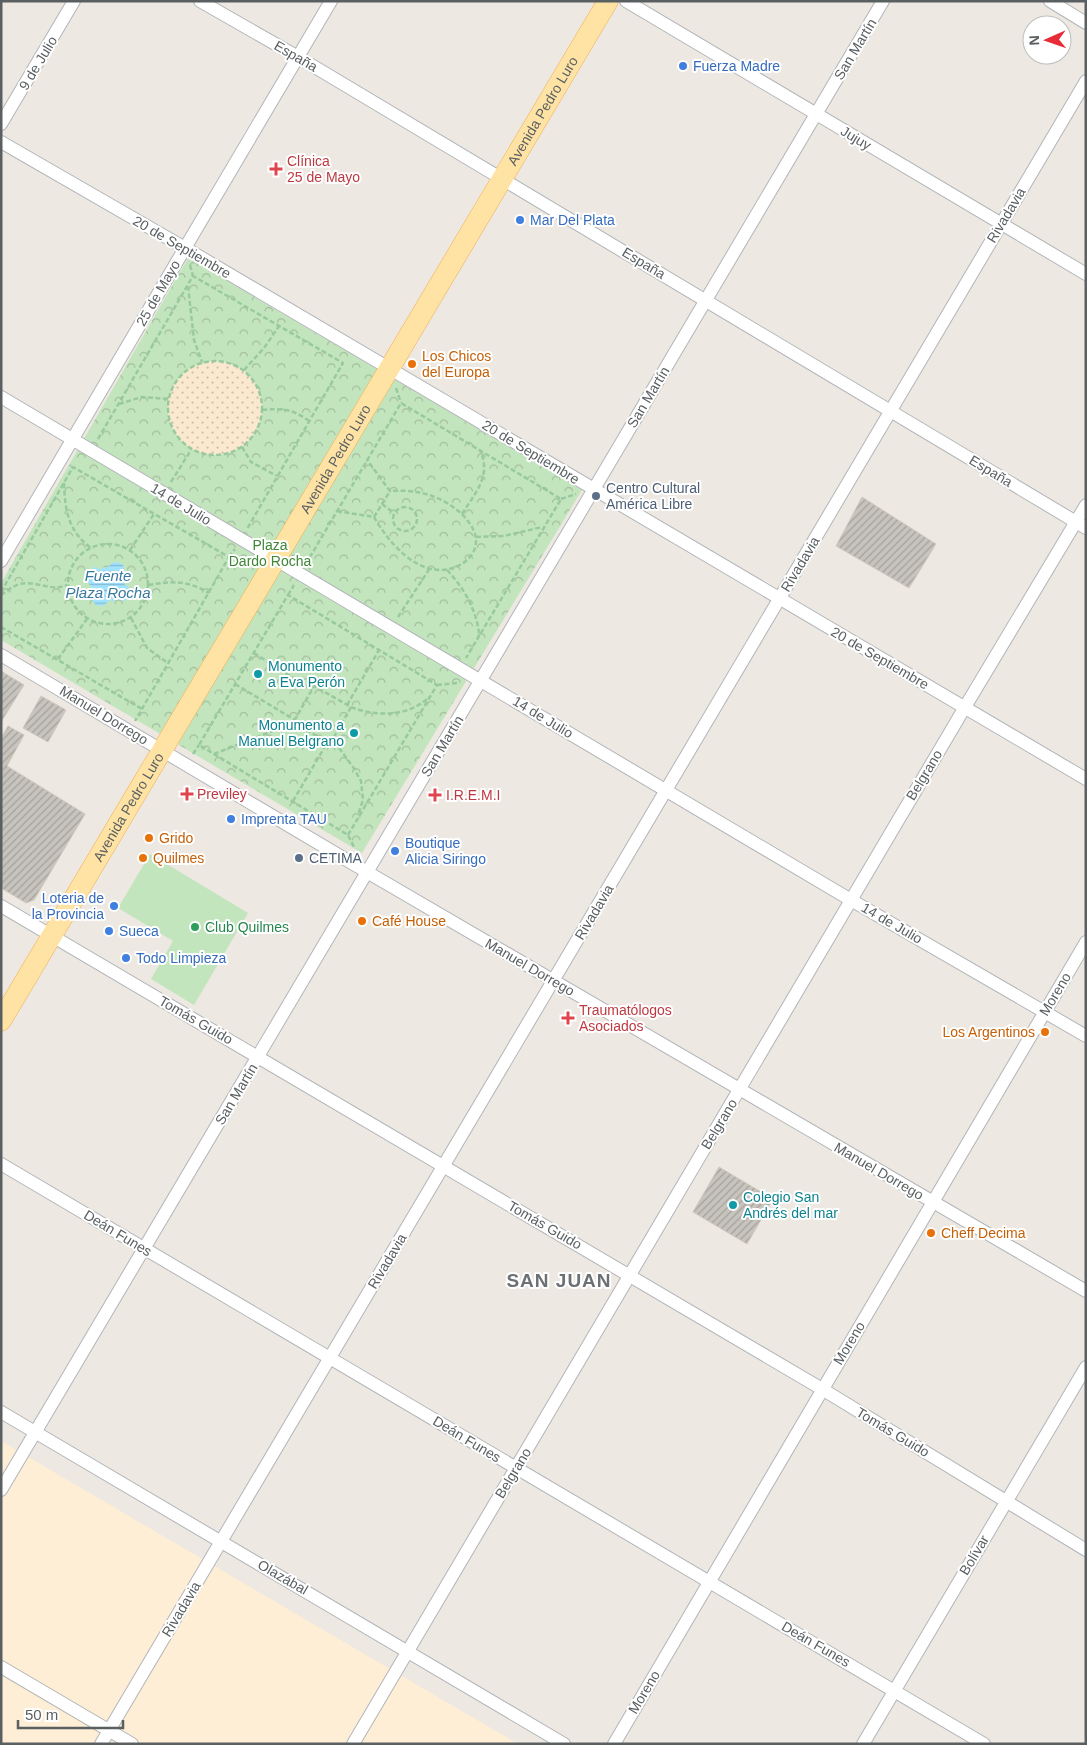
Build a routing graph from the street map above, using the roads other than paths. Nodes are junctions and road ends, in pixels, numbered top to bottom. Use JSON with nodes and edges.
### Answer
{"nodes":[{"id":1,"x":74,"y":1,"type":"edge"},
{"id":2,"x":200,"y":1,"type":"edge"},
{"id":3,"x":331,"y":1,"type":"edge"},
{"id":4,"x":608,"y":1,"type":"edge"},
{"id":5,"x":626,"y":1,"type":"edge"},
{"id":6,"x":883,"y":1,"type":"edge"},
{"id":7,"x":1050,"y":1,"type":"edge"},
{"id":8,"x":1086,"y":22,"type":"edge"},
{"id":9,"x":298,"y":57,"type":"junction"},
{"id":10,"x":1086,"y":81,"type":"edge"},
{"id":11,"x":816,"y":114,"type":"junction"},
{"id":12,"x":1,"y":124,"type":"edge"},
{"id":13,"x":1,"y":142,"type":"edge"},
{"id":14,"x":502,"y":179,"type":"junction"},
{"id":15,"x":1001,"y":224,"type":"junction"},
{"id":16,"x":184,"y":248,"type":"junction"},
{"id":17,"x":1086,"y":274,"type":"edge"},
{"id":18,"x":706,"y":300,"type":"junction"},
{"id":19,"x":389,"y":369,"type":"junction"},
{"id":20,"x":1,"y":397,"type":"edge"},
{"id":21,"x":891,"y":410,"type":"junction"},
{"id":22,"x":73,"y":439,"type":"junction"},
{"id":23,"x":594,"y":490,"type":"junction"},
{"id":24,"x":1086,"y":505,"type":"edge"},
{"id":25,"x":1081,"y":525,"type":"edge"},
{"id":26,"x":276,"y":559,"type":"junction"},
{"id":27,"x":1,"y":561,"type":"edge"},
{"id":28,"x":779,"y":599,"type":"junction"},
{"id":29,"x":1,"y":655,"type":"edge"},
{"id":30,"x":481,"y":681,"type":"junction"},
{"id":31,"x":964,"y":707,"type":"junction"},
{"id":32,"x":163,"y":750,"type":"junction"},
{"id":33,"x":1086,"y":779,"type":"edge"},
{"id":34,"x":666,"y":790,"type":"junction"},
{"id":35,"x":367,"y":872,"type":"junction"},
{"id":36,"x":851,"y":900,"type":"junction"},
{"id":37,"x":1,"y":906,"type":"edge"},
{"id":38,"x":52,"y":937,"type":"junction"},
{"id":39,"x":1086,"y":942,"type":"edge"},
{"id":40,"x":553,"y":981,"type":"junction"},
{"id":41,"x":1044,"y":1012,"type":"junction"},
{"id":42,"x":1,"y":1021,"type":"edge"},
{"id":43,"x":1086,"y":1036,"type":"edge"},
{"id":44,"x":258,"y":1057,"type":"junction"},
{"id":45,"x":739,"y":1090,"type":"junction"},
{"id":46,"x":1,"y":1164,"type":"edge"},
{"id":47,"x":444,"y":1166,"type":"junction"},
{"id":48,"x":932,"y":1202,"type":"junction"},
{"id":49,"x":144,"y":1248,"type":"junction"},
{"id":50,"x":630,"y":1275,"type":"junction"},
{"id":51,"x":1086,"y":1291,"type":"edge"},
{"id":52,"x":330,"y":1358,"type":"junction"},
{"id":53,"x":1086,"y":1367,"type":"edge"},
{"id":54,"x":822,"y":1389,"type":"junction"},
{"id":55,"x":1,"y":1412,"type":"edge"},
{"id":56,"x":35,"y":1432,"type":"junction"},
{"id":57,"x":516,"y":1468,"type":"junction"},
{"id":58,"x":1,"y":1490,"type":"edge"},
{"id":59,"x":1006,"y":1501,"type":"junction"},
{"id":60,"x":221,"y":1541,"type":"junction"},
{"id":61,"x":1086,"y":1550,"type":"edge"},
{"id":62,"x":710,"y":1582,"type":"junction"},
{"id":63,"x":408,"y":1651,"type":"junction"},
{"id":64,"x":1,"y":1667,"type":"edge"},
{"id":65,"x":894,"y":1690,"type":"junction"},
{"id":66,"x":109,"y":1730,"type":"junction"},
{"id":67,"x":101,"y":1744,"type":"edge"},
{"id":68,"x":132,"y":1744,"type":"edge"},
{"id":69,"x":353,"y":1744,"type":"edge"},
{"id":70,"x":564,"y":1744,"type":"edge"},
{"id":71,"x":614,"y":1744,"type":"edge"},
{"id":72,"x":863,"y":1744,"type":"edge"},
{"id":73,"x":984,"y":1744,"type":"edge"}],
"edges":[{"from":1,"to":12,"type":"street","name":"9 de Julio"},
{"from":2,"to":9,"type":"street","name":"España"},
{"from":3,"to":9,"type":"street","name":"25 de Mayo"},
{"from":4,"to":14,"type":"main road","name":"Avenida Pedro Luro"},
{"from":5,"to":11,"type":"street","name":"Jujuy"},
{"from":6,"to":11,"type":"street","name":"San Martín"},
{"from":7,"to":8,"type":"street"},
{"from":9,"to":14,"type":"street","name":"España"},
{"from":9,"to":16,"type":"street","name":"25 de Mayo"},
{"from":10,"to":15,"type":"street","name":"Rivadavia"},
{"from":11,"to":15,"type":"street","name":"Jujuy"},
{"from":11,"to":18,"type":"street","name":"San Martín"},
{"from":13,"to":16,"type":"street","name":"20 de Septiembre"},
{"from":14,"to":18,"type":"street","name":"España"},
{"from":14,"to":19,"type":"main road","name":"Avenida Pedro Luro"},
{"from":15,"to":17,"type":"street","name":"Jujuy"},
{"from":15,"to":21,"type":"street","name":"Rivadavia"},
{"from":16,"to":19,"type":"street","name":"20 de Septiembre"},
{"from":16,"to":22,"type":"street","name":"25 de Mayo"},
{"from":18,"to":21,"type":"street","name":"España"},
{"from":18,"to":23,"type":"street","name":"San Martín"},
{"from":19,"to":23,"type":"street","name":"20 de Septiembre"},
{"from":19,"to":26,"type":"main road","name":"Avenida Pedro Luro"},
{"from":20,"to":22,"type":"street","name":"14 de Julio"},
{"from":21,"to":25,"type":"street","name":"España"},
{"from":21,"to":28,"type":"street","name":"Rivadavia"},
{"from":22,"to":26,"type":"street","name":"14 de Julio"},
{"from":22,"to":27,"type":"street","name":"25 de Mayo"},
{"from":23,"to":28,"type":"street","name":"20 de Septiembre"},
{"from":23,"to":30,"type":"street","name":"San Martín"},
{"from":24,"to":25,"type":"street","name":"Belgrano"},
{"from":25,"to":31,"type":"street","name":"Belgrano"},
{"from":26,"to":30,"type":"street","name":"14 de Julio"},
{"from":26,"to":32,"type":"main road","name":"Avenida Pedro Luro"},
{"from":28,"to":31,"type":"street","name":"20 de Septiembre"},
{"from":28,"to":34,"type":"street","name":"Rivadavia"},
{"from":29,"to":32,"type":"street","name":"Manuel Dorrego"},
{"from":30,"to":34,"type":"street","name":"14 de Julio"},
{"from":30,"to":35,"type":"street","name":"San Martín"},
{"from":31,"to":33,"type":"street","name":"20 de Septiembre"},
{"from":31,"to":36,"type":"street","name":"Belgrano"},
{"from":32,"to":35,"type":"street","name":"Manuel Dorrego"},
{"from":32,"to":38,"type":"main road","name":"Avenida Pedro Luro"},
{"from":34,"to":36,"type":"street","name":"14 de Julio"},
{"from":34,"to":40,"type":"street","name":"Rivadavia"},
{"from":35,"to":40,"type":"street","name":"Manuel Dorrego"},
{"from":35,"to":44,"type":"street","name":"San Martín"},
{"from":36,"to":41,"type":"street","name":"14 de Julio"},
{"from":36,"to":45,"type":"street","name":"Belgrano"},
{"from":37,"to":38,"type":"street","name":"Tomás Guido"},
{"from":38,"to":42,"type":"main road","name":"Avenida Pedro Luro"},
{"from":38,"to":44,"type":"street","name":"Tomás Guido"},
{"from":39,"to":41,"type":"street","name":"Moreno"},
{"from":40,"to":45,"type":"street","name":"Manuel Dorrego"},
{"from":40,"to":47,"type":"street","name":"Rivadavia"},
{"from":41,"to":43,"type":"street","name":"14 de Julio"},
{"from":41,"to":48,"type":"street","name":"Moreno"},
{"from":44,"to":47,"type":"street","name":"Tomás Guido"},
{"from":44,"to":49,"type":"street","name":"San Martín"},
{"from":45,"to":48,"type":"street","name":"Manuel Dorrego"},
{"from":45,"to":50,"type":"street","name":"Belgrano"},
{"from":46,"to":49,"type":"street","name":"Deán Funes"},
{"from":47,"to":50,"type":"street","name":"Tomás Guido"},
{"from":47,"to":52,"type":"street","name":"Rivadavia"},
{"from":48,"to":51,"type":"street","name":"Manuel Dorrego"},
{"from":48,"to":54,"type":"street","name":"Moreno"},
{"from":49,"to":52,"type":"street","name":"Deán Funes"},
{"from":49,"to":56,"type":"street","name":"San Martín"},
{"from":50,"to":54,"type":"street","name":"Tomás Guido"},
{"from":50,"to":57,"type":"street","name":"Belgrano"},
{"from":52,"to":57,"type":"street","name":"Deán Funes"},
{"from":52,"to":60,"type":"street","name":"Rivadavia"},
{"from":53,"to":59,"type":"street","name":"Bolívar"},
{"from":54,"to":59,"type":"street","name":"Tomás Guido"},
{"from":54,"to":62,"type":"street","name":"Moreno"},
{"from":55,"to":56,"type":"street","name":"Olazábal"},
{"from":56,"to":58,"type":"street","name":"San Martín"},
{"from":56,"to":60,"type":"street","name":"Olazábal"},
{"from":57,"to":62,"type":"street","name":"Deán Funes"},
{"from":57,"to":63,"type":"street","name":"Belgrano"},
{"from":59,"to":61,"type":"street","name":"Tomás Guido"},
{"from":59,"to":65,"type":"street","name":"Bolívar"},
{"from":60,"to":63,"type":"street","name":"Olazábal"},
{"from":60,"to":66,"type":"street","name":"Rivadavia"},
{"from":62,"to":65,"type":"street","name":"Deán Funes"},
{"from":62,"to":71,"type":"street","name":"Moreno"},
{"from":63,"to":69,"type":"street","name":"Belgrano"},
{"from":63,"to":70,"type":"street","name":"Olazábal"},
{"from":64,"to":66,"type":"street"},
{"from":65,"to":72,"type":"street","name":"Bolívar"},
{"from":65,"to":73,"type":"street","name":"Deán Funes"},
{"from":66,"to":67,"type":"street","name":"Rivadavia"},
{"from":66,"to":68,"type":"street"}]}
